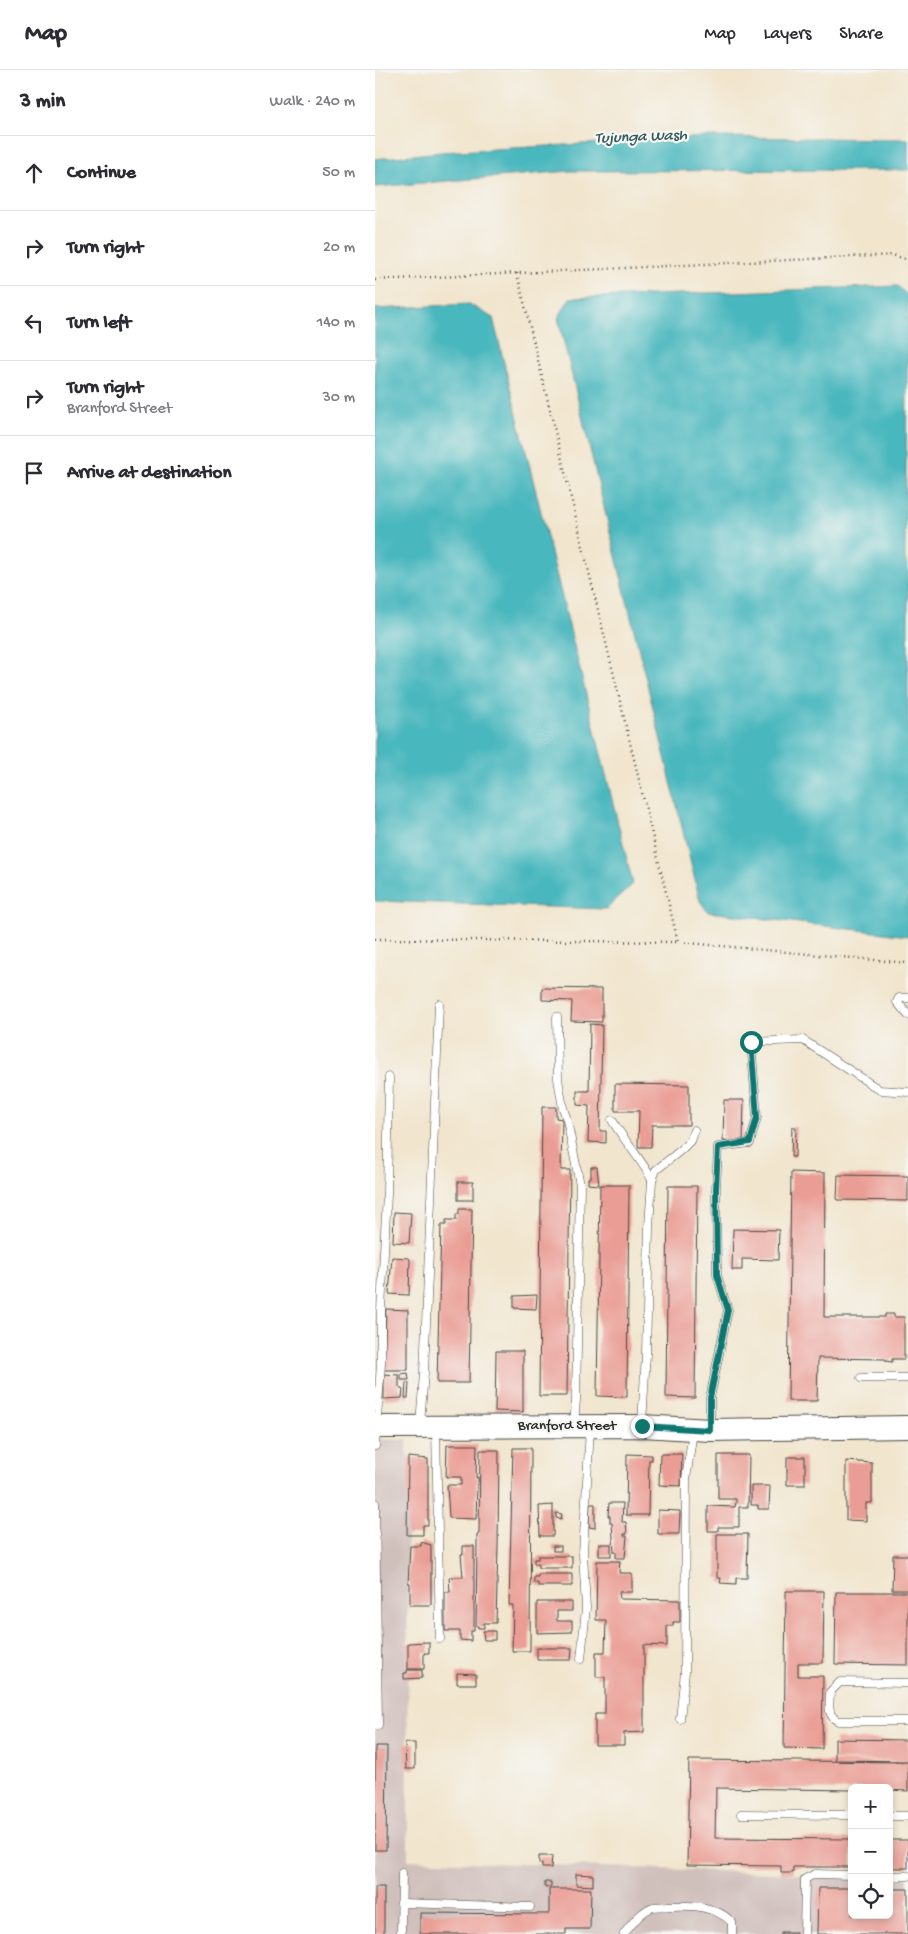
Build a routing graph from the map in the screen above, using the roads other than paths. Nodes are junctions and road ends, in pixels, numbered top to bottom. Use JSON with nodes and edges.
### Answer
{"nodes":[{"id":1,"x":908,"y":998,"type":"edge"},
{"id":2,"x":439,"y":1004,"type":"dead end"},
{"id":3,"x":908,"y":1015,"type":"edge"},
{"id":4,"x":557,"y":1017,"type":"dead end"},
{"id":5,"x":389,"y":1077,"type":"dead end"},
{"id":6,"x":908,"y":1092,"type":"edge"},
{"id":7,"x":613,"y":1120,"type":"dead end"},
{"id":8,"x":694,"y":1130,"type":"dead end"},
{"id":9,"x":652,"y":1180,"type":"junction"},
{"id":10,"x":861,"y":1378,"type":"dead end"},
{"id":11,"x":908,"y":1378,"type":"edge"},
{"id":12,"x":582,"y":1426,"type":"junction"},
{"id":13,"x":642,"y":1426,"type":"junction"},
{"id":14,"x":375,"y":1427,"type":"edge"},
{"id":15,"x":428,"y":1427,"type":"junction"},
{"id":16,"x":908,"y":1428,"type":"edge"},
{"id":17,"x":702,"y":1429,"type":"junction"},
{"id":18,"x":375,"y":1446,"type":"edge"},
{"id":19,"x":375,"y":1503,"type":"edge"},
{"id":20,"x":440,"y":1639,"type":"dead end"},
{"id":21,"x":581,"y":1659,"type":"dead end"},
{"id":22,"x":908,"y":1683,"type":"edge"},
{"id":23,"x":680,"y":1719,"type":"dead end"},
{"id":24,"x":908,"y":1721,"type":"edge"},
{"id":25,"x":375,"y":1725,"type":"edge"},
{"id":26,"x":741,"y":1814,"type":"dead end"},
{"id":27,"x":848,"y":1815,"type":"edge"},
{"id":28,"x":893,"y":1816,"type":"edge"},
{"id":29,"x":908,"y":1816,"type":"edge"},
{"id":30,"x":402,"y":1873,"type":"dead end"},
{"id":31,"x":848,"y":1875,"type":"edge"},
{"id":32,"x":893,"y":1876,"type":"edge"},
{"id":33,"x":908,"y":1876,"type":"edge"},
{"id":34,"x":401,"y":1903,"type":"junction"},
{"id":35,"x":530,"y":1907,"type":"dead end"},
{"id":36,"x":401,"y":1934,"type":"edge"},
{"id":37,"x":624,"y":1934,"type":"edge"},
{"id":38,"x":732,"y":1934,"type":"edge"},
{"id":39,"x":804,"y":1934,"type":"edge"}],
"edges":[{"from":1,"to":3,"type":"lane"},
{"from":2,"to":15,"type":"lane"},
{"from":4,"to":12,"type":"lane"},
{"from":5,"to":14,"type":"lane"},
{"from":6,"to":17,"type":"lane"},
{"from":7,"to":9,"type":"lane"},
{"from":8,"to":9,"type":"lane"},
{"from":9,"to":13,"type":"lane"},
{"from":10,"to":11,"type":"lane"},
{"from":12,"to":13,"type":"main road","name":"Branford Street"},
{"from":12,"to":15,"type":"main road","name":"Branford Street"},
{"from":12,"to":21,"type":"lane"},
{"from":13,"to":17,"type":"main road","name":"Branford Street"},
{"from":14,"to":15,"type":"main road","name":"Branford Street"},
{"from":14,"to":18,"type":"lane"},
{"from":15,"to":20,"type":"lane"},
{"from":16,"to":17,"type":"main road","name":"Branford Street"},
{"from":17,"to":23,"type":"lane"},
{"from":19,"to":25,"type":"lane"},
{"from":22,"to":24,"type":"lane"},
{"from":26,"to":27,"type":"lane"},
{"from":28,"to":29,"type":"lane"},
{"from":30,"to":34,"type":"lane"},
{"from":31,"to":39,"type":"lane"},
{"from":32,"to":33,"type":"lane"},
{"from":34,"to":35,"type":"lane"},
{"from":34,"to":36,"type":"lane"},
{"from":37,"to":38,"type":"lane"}]}
